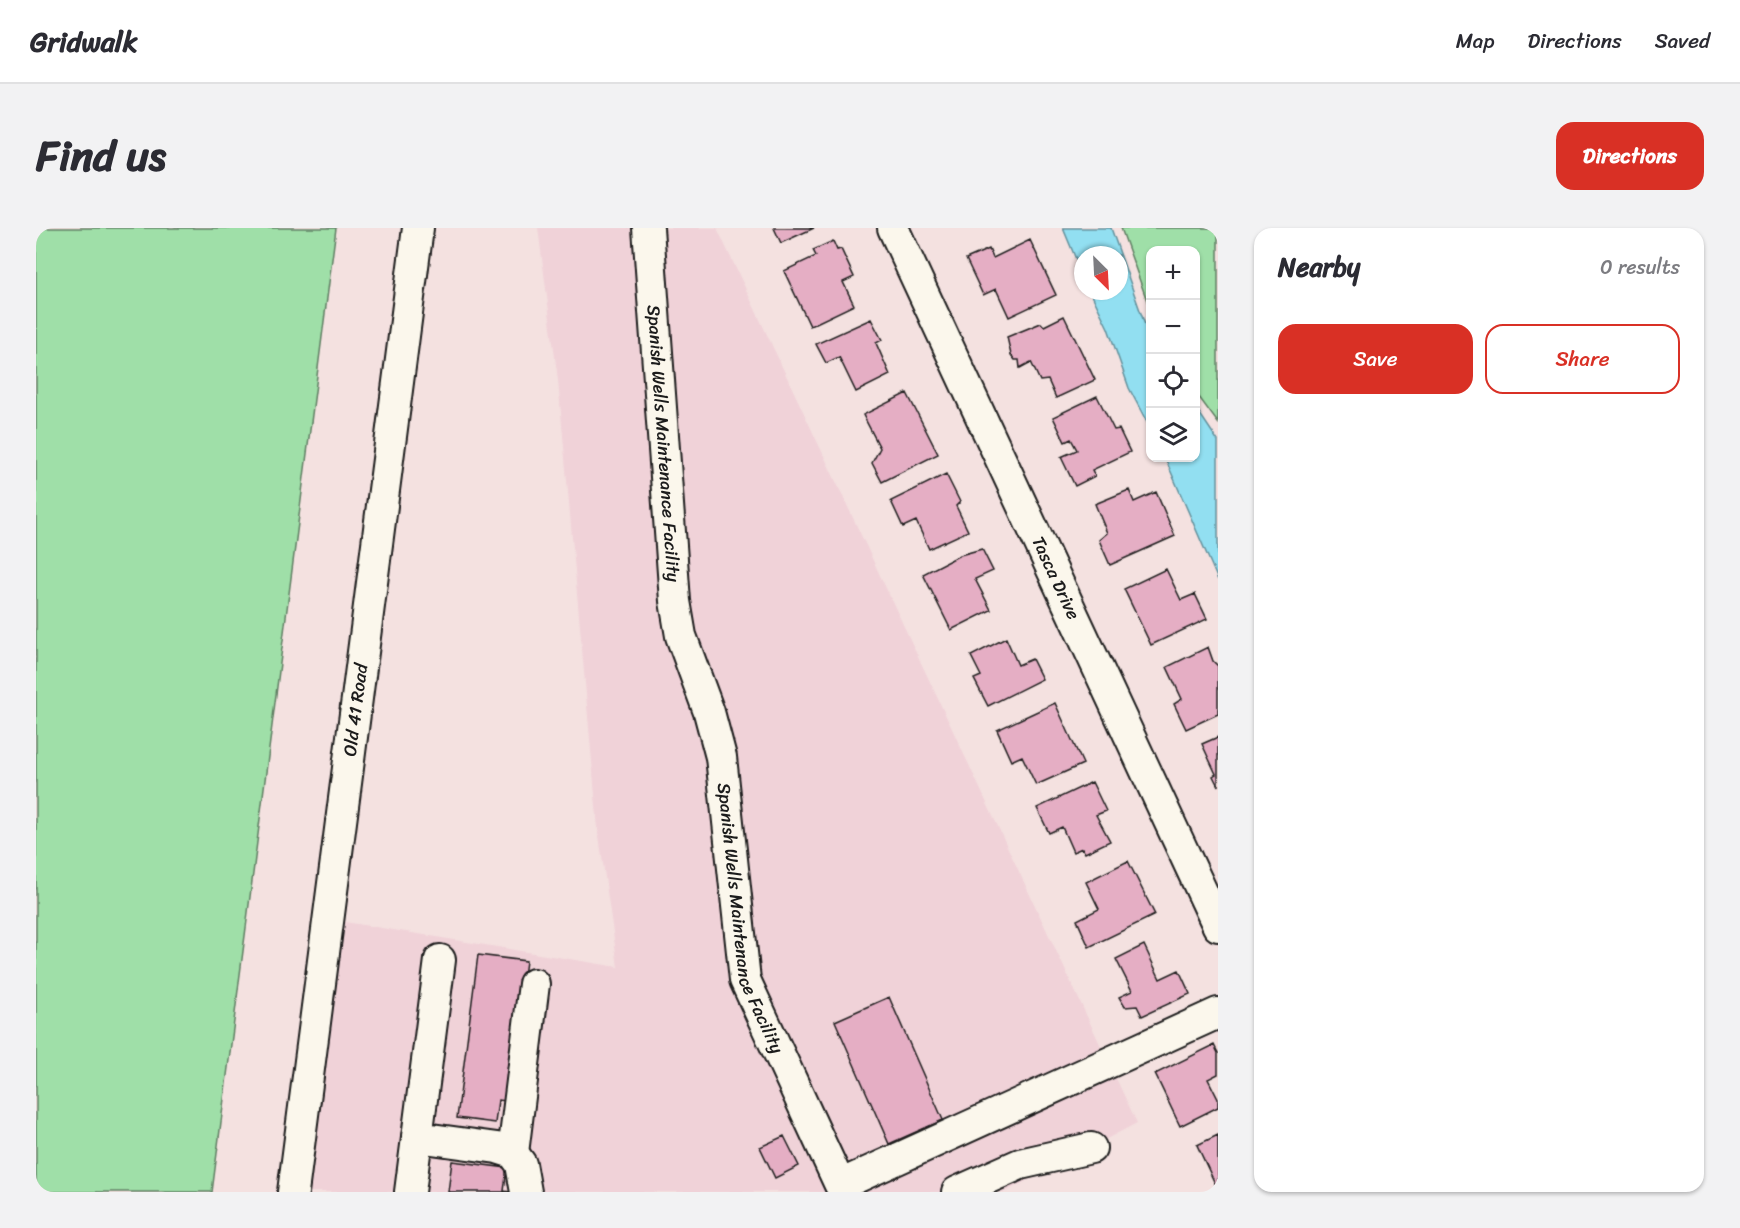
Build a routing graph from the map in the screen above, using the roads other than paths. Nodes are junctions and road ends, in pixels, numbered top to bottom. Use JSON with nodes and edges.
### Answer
{"nodes":[{"id":1,"x":418,"y":228,"type":"edge"},
{"id":2,"x":648,"y":228,"type":"edge"},
{"id":3,"x":893,"y":228,"type":"edge"},
{"id":4,"x":1218,"y":926,"type":"edge"},
{"id":5,"x":440,"y":960,"type":"dead end"},
{"id":6,"x":534,"y":984,"type":"dead end"},
{"id":7,"x":1218,"y":1013,"type":"edge"},
{"id":8,"x":417,"y":1137,"type":"junction"},
{"id":9,"x":1091,"y":1148,"type":"dead end"},
{"id":10,"x":513,"y":1154,"type":"junction"},
{"id":11,"x":293,"y":1192,"type":"edge"},
{"id":12,"x":410,"y":1192,"type":"edge"},
{"id":13,"x":526,"y":1192,"type":"edge"},
{"id":14,"x":957,"y":1192,"type":"edge"}],
"edges":[{"from":1,"to":11,"type":"street","name":"Old 41 Road"},
{"from":2,"to":7,"type":"street","name":"Spanish Wells Maintenance Facility"},
{"from":3,"to":4,"type":"street","name":"Tasca Drive"},
{"from":5,"to":8,"type":"street"},
{"from":6,"to":10,"type":"street"},
{"from":8,"to":10,"type":"street"},
{"from":8,"to":12,"type":"street"},
{"from":9,"to":14,"type":"street"},
{"from":10,"to":13,"type":"street"}]}
